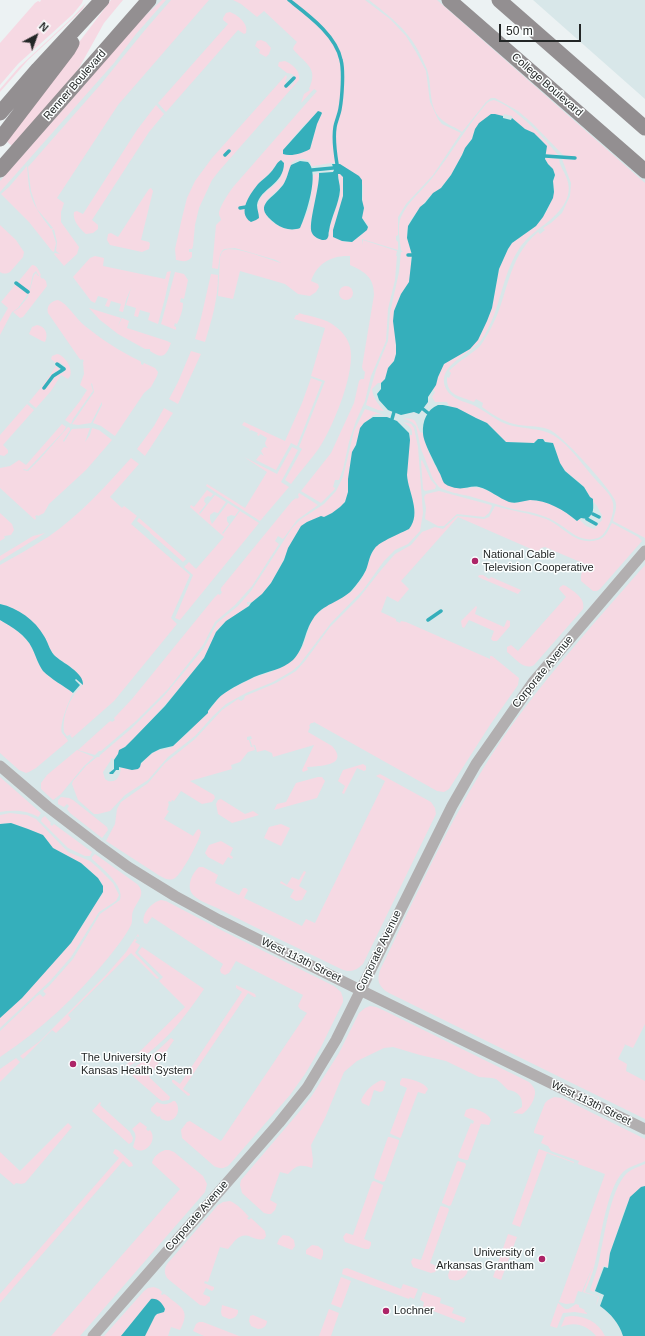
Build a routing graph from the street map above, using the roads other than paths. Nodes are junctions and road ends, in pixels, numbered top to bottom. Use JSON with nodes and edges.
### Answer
{"nodes":[{"id":1,"x":102,"y":0,"type":"edge"},
{"id":2,"x":149,"y":0,"type":"edge"},
{"id":3,"x":449,"y":0,"type":"edge"},
{"id":4,"x":499,"y":0,"type":"edge"},
{"id":5,"x":87,"y":18,"type":"junction"},
{"id":6,"x":0,"y":113,"type":"edge"},
{"id":7,"x":645,"y":128,"type":"edge"},
{"id":8,"x":0,"y":139,"type":"edge"},
{"id":9,"x":0,"y":170,"type":"edge"},
{"id":10,"x":645,"y":171,"type":"edge"},
{"id":11,"x":645,"y":551,"type":"edge"},
{"id":12,"x":0,"y":766,"type":"edge"},
{"id":13,"x":360,"y":990,"type":"junction"},
{"id":14,"x":645,"y":1129,"type":"edge"},
{"id":15,"x":93,"y":1336,"type":"edge"}],
"edges":[{"from":1,"to":5,"type":"main road"},
{"from":2,"to":9,"type":"main road","name":"Renner Boulevard"},
{"from":3,"to":10,"type":"main road","name":"College Boulevard"},
{"from":4,"to":7,"type":"main road"},
{"from":5,"to":6,"type":"main road"},
{"from":5,"to":8,"type":"main road"},
{"from":11,"to":13,"type":"street","name":"Corporate Avenue"},
{"from":12,"to":13,"type":"street","name":"West 113th Street"},
{"from":13,"to":14,"type":"street","name":"West 113th Street"},
{"from":13,"to":15,"type":"street","name":"Corporate Avenue"}]}
